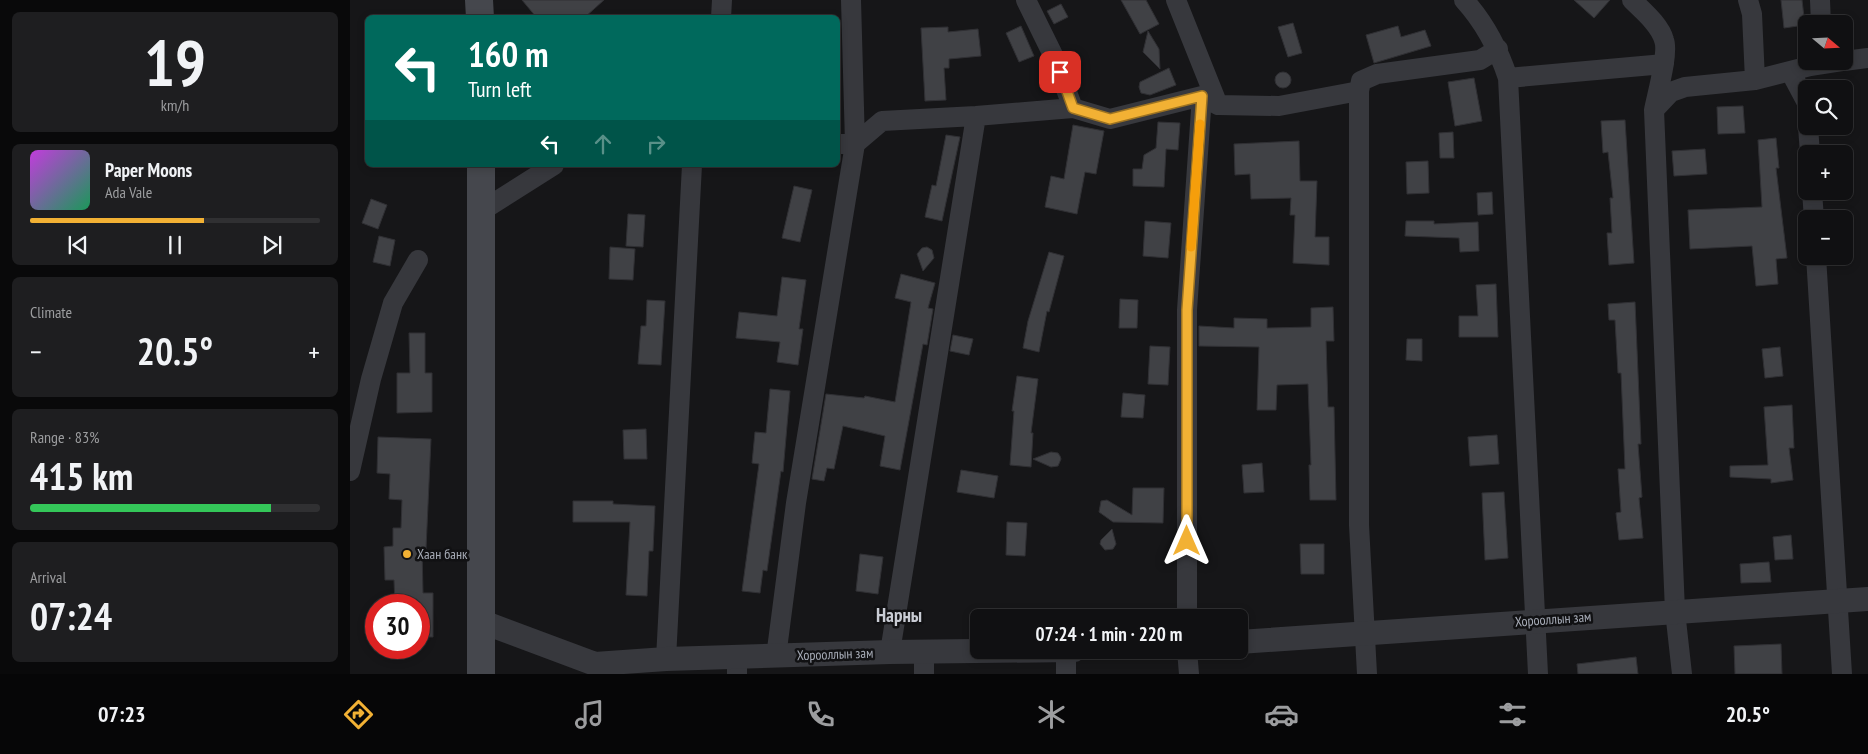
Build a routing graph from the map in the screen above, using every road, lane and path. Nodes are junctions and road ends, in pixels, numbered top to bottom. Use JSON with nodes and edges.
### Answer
{"nodes":[{"id":1,"x":479,"y":0,"type":"edge"},
{"id":2,"x":722,"y":0,"type":"edge"},
{"id":3,"x":851,"y":0,"type":"edge"},
{"id":4,"x":1026,"y":0,"type":"edge"},
{"id":5,"x":1176,"y":0,"type":"edge"},
{"id":6,"x":1464,"y":0,"type":"edge"},
{"id":7,"x":1632,"y":0,"type":"edge"},
{"id":8,"x":1748,"y":0,"type":"edge"},
{"id":9,"x":1820,"y":0,"type":"edge"},
{"id":10,"x":480,"y":15,"type":"edge"},
{"id":11,"x":721,"y":15,"type":"edge"},
{"id":12,"x":1821,"y":15,"type":"edge"},
{"id":13,"x":1498,"y":50,"type":"junction"},
{"id":14,"x":1868,"y":58,"type":"edge"},
{"id":15,"x":1853,"y":60,"type":"edge"},
{"id":16,"x":1664,"y":64,"type":"junction"},
{"id":17,"x":1798,"y":69,"type":"edge"},
{"id":18,"x":1790,"y":71,"type":"junction"},
{"id":19,"x":1508,"y":78,"type":"junction"},
{"id":20,"x":1755,"y":80,"type":"junction"},
{"id":21,"x":1798,"y":86,"type":"edge"},
{"id":22,"x":1359,"y":91,"type":"junction"},
{"id":23,"x":1210,"y":101,"type":"junction"},
{"id":24,"x":1073,"y":108,"type":"junction"},
{"id":25,"x":1654,"y":110,"type":"junction"},
{"id":26,"x":976,"y":116,"type":"junction"},
{"id":27,"x":846,"y":144,"type":"edge"},
{"id":28,"x":481,"y":167,"type":"edge"},
{"id":29,"x":551,"y":167,"type":"edge"},
{"id":30,"x":692,"y":167,"type":"edge"},
{"id":31,"x":483,"y":210,"type":"junction"},
{"id":32,"x":418,"y":260,"type":"dead end"},
{"id":33,"x":1817,"y":265,"type":"edge"},
{"id":34,"x":350,"y":471,"type":"edge"},
{"id":35,"x":1868,"y":599,"type":"edge"},
{"id":36,"x":1838,"y":602,"type":"junction"},
{"id":37,"x":1187,"y":609,"type":"edge"},
{"id":38,"x":1675,"y":611,"type":"junction"},
{"id":39,"x":480,"y":621,"type":"junction"},
{"id":40,"x":1533,"y":621,"type":"junction"},
{"id":41,"x":1364,"y":632,"type":"junction"},
{"id":42,"x":1248,"y":641,"type":"edge"},
{"id":43,"x":890,"y":652,"type":"junction"},
{"id":44,"x":776,"y":657,"type":"junction"},
{"id":45,"x":666,"y":659,"type":"junction"},
{"id":46,"x":970,"y":659,"type":"edge"},
{"id":47,"x":1066,"y":659,"type":"edge"},
{"id":48,"x":1187,"y":659,"type":"edge"},
{"id":49,"x":924,"y":663,"type":"edge"},
{"id":50,"x":737,"y":666,"type":"edge"},
{"id":51,"x":589,"y":669,"type":"edge"},
{"id":52,"x":481,"y":674,"type":"edge"},
{"id":53,"x":1066,"y":674,"type":"edge"},
{"id":54,"x":1188,"y":674,"type":"edge"},
{"id":55,"x":1367,"y":674,"type":"edge"},
{"id":56,"x":1538,"y":674,"type":"edge"},
{"id":57,"x":1682,"y":674,"type":"edge"},
{"id":58,"x":1842,"y":674,"type":"edge"}],
"edges":[{"from":1,"to":10,"type":"main road"},
{"from":2,"to":11,"type":"street"},
{"from":3,"to":27,"type":"street"},
{"from":4,"to":24,"type":"street"},
{"from":5,"to":23,"type":"street"},
{"from":6,"to":13,"type":"street"},
{"from":7,"to":16,"type":"street"},
{"from":8,"to":20,"type":"street"},
{"from":9,"to":12,"type":"street"},
{"from":13,"to":19,"type":"street"},
{"from":13,"to":22,"type":"street"},
{"from":14,"to":15,"type":"street"},
{"from":16,"to":19,"type":"street"},
{"from":16,"to":25,"type":"street"},
{"from":17,"to":18,"type":"street"},
{"from":18,"to":20,"type":"street"},
{"from":18,"to":21,"type":"street"},
{"from":19,"to":40,"type":"street"},
{"from":20,"to":25,"type":"street"},
{"from":22,"to":23,"type":"street"},
{"from":22,"to":41,"type":"street"},
{"from":23,"to":24,"type":"street"},
{"from":23,"to":37,"type":"street"},
{"from":24,"to":26,"type":"street"},
{"from":25,"to":38,"type":"street"},
{"from":26,"to":27,"type":"street"},
{"from":26,"to":43,"type":"street"},
{"from":27,"to":44,"type":"street"},
{"from":28,"to":31,"type":"main road"},
{"from":29,"to":31,"type":"street"},
{"from":30,"to":45,"type":"street"},
{"from":31,"to":39,"type":"main road"},
{"from":32,"to":34,"type":"street"},
{"from":33,"to":36,"type":"street"},
{"from":35,"to":36,"type":"street","name":"Хорооллын зам"},
{"from":36,"to":38,"type":"street","name":"Хорооллын зам"},
{"from":36,"to":58,"type":"street"},
{"from":38,"to":40,"type":"street","name":"Хорооллын зам"},
{"from":38,"to":57,"type":"street"},
{"from":39,"to":51,"type":"street","name":"Хорооллын зам"},
{"from":39,"to":52,"type":"main road"},
{"from":40,"to":41,"type":"street","name":"Хорооллын зам"},
{"from":40,"to":56,"type":"street"},
{"from":41,"to":42,"type":"street","name":"Хорооллын зам"},
{"from":41,"to":55,"type":"street"},
{"from":43,"to":44,"type":"street","name":"Хорооллын зам"},
{"from":43,"to":49,"type":"street","name":"Хорооллын зам"},
{"from":44,"to":50,"type":"street","name":"Хорооллын зам"},
{"from":45,"to":50,"type":"street","name":"Хорооллын зам"},
{"from":45,"to":51,"type":"street","name":"Хорооллын зам"},
{"from":46,"to":49,"type":"street","name":"Хорооллын зам"},
{"from":47,"to":53,"type":"street"},
{"from":48,"to":54,"type":"street"}]}
